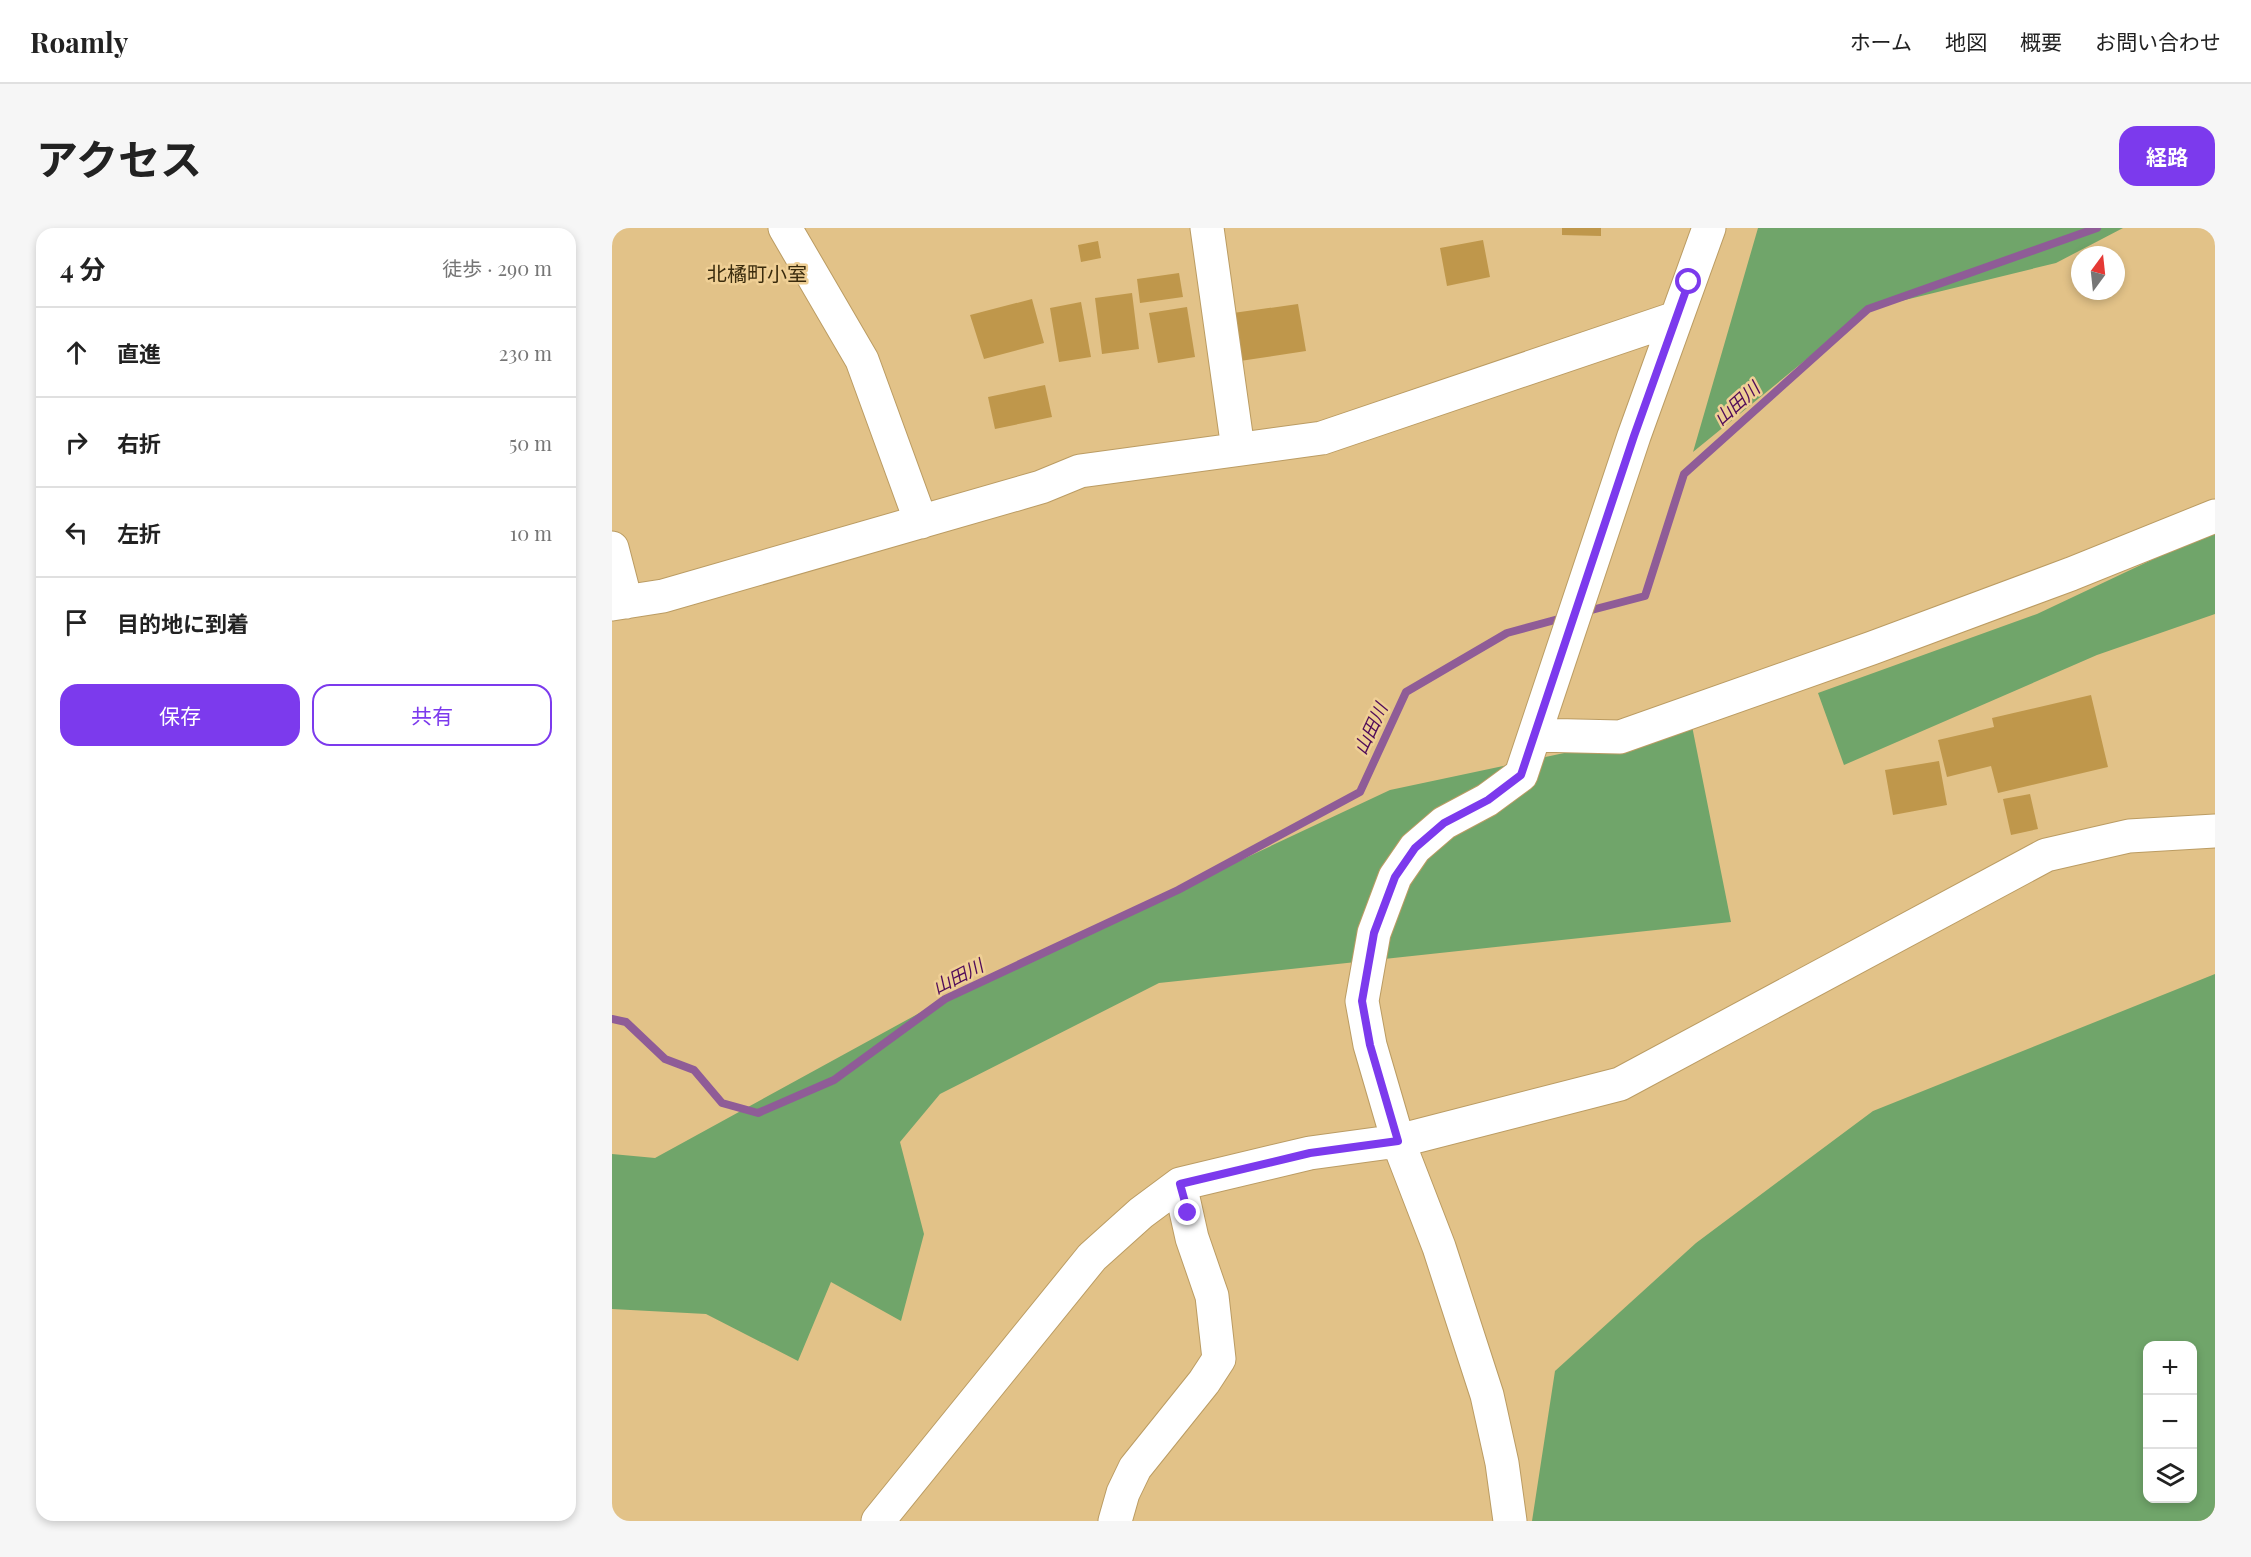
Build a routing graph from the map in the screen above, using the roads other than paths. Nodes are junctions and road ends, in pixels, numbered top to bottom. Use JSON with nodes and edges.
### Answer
{"nodes":[{"id":1,"x":785,"y":228,"type":"edge"},
{"id":2,"x":1207,"y":228,"type":"edge"},
{"id":3,"x":1709,"y":228,"type":"edge"},
{"id":4,"x":1676,"y":318,"type":"junction"},
{"id":5,"x":1238,"y":449,"type":"junction"},
{"id":6,"x":2215,"y":516,"type":"edge"},
{"id":7,"x":921,"y":522,"type":"junction"},
{"id":8,"x":612,"y":548,"type":"edge"},
{"id":9,"x":619,"y":603,"type":"edge"},
{"id":10,"x":1535,"y":735,"type":"junction"},
{"id":11,"x":2215,"y":831,"type":"edge"},
{"id":12,"x":1398,"y":1141,"type":"junction"},
{"id":13,"x":1180,"y":1184,"type":"junction"},
{"id":14,"x":878,"y":1521,"type":"edge"},
{"id":15,"x":1115,"y":1521,"type":"edge"},
{"id":16,"x":1510,"y":1521,"type":"edge"}],
"edges":[{"from":1,"to":7,"type":"street"},
{"from":2,"to":5,"type":"street"},
{"from":3,"to":4,"type":"street"},
{"from":4,"to":5,"type":"street"},
{"from":4,"to":10,"type":"street"},
{"from":5,"to":7,"type":"street"},
{"from":6,"to":10,"type":"street"},
{"from":7,"to":9,"type":"street"},
{"from":8,"to":9,"type":"street"},
{"from":10,"to":12,"type":"street"},
{"from":11,"to":12,"type":"street"},
{"from":12,"to":13,"type":"street"},
{"from":12,"to":16,"type":"street"},
{"from":13,"to":14,"type":"street"},
{"from":13,"to":15,"type":"street"}]}
